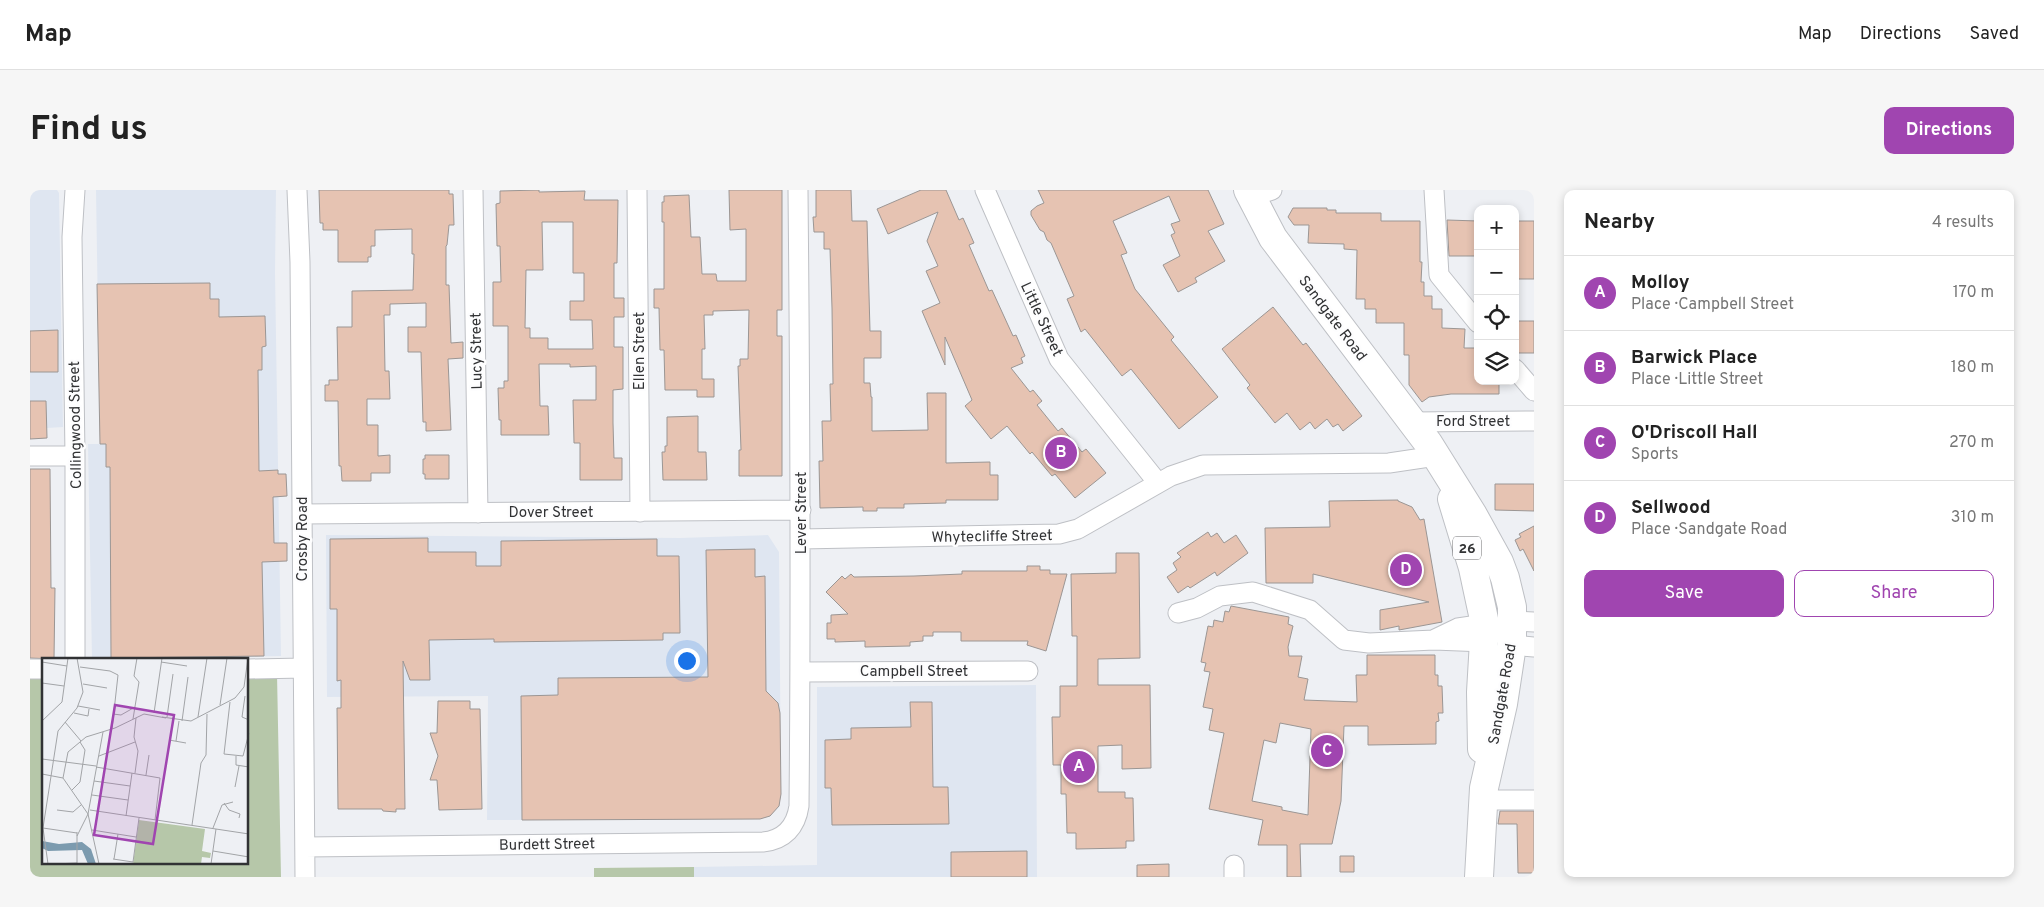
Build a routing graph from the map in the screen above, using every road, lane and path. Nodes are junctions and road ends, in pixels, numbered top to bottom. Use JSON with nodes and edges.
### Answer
{"nodes":[{"id":1,"x":75,"y":190,"type":"edge"},
{"id":2,"x":473,"y":190,"type":"edge"},
{"id":3,"x":637,"y":190,"type":"edge"},
{"id":4,"x":798,"y":190,"type":"edge"},
{"id":5,"x":985,"y":190,"type":"edge"},
{"id":6,"x":1434,"y":190,"type":"edge"},
{"id":7,"x":1257,"y":192,"type":"edge"},
{"id":8,"x":299,"y":194,"type":"edge"},
{"id":9,"x":1474,"y":318,"type":"edge"},
{"id":10,"x":1519,"y":373,"type":"edge"},
{"id":11,"x":1534,"y":391,"type":"edge"},
{"id":12,"x":1534,"y":421,"type":"edge"},
{"id":13,"x":1412,"y":422,"type":"junction"},
{"id":14,"x":30,"y":456,"type":"edge"},
{"id":15,"x":76,"y":456,"type":"junction"},
{"id":16,"x":1439,"y":461,"type":"junction"},
{"id":17,"x":1158,"y":483,"type":"junction"},
{"id":18,"x":801,"y":510,"type":"junction"},
{"id":19,"x":640,"y":512,"type":"junction"},
{"id":20,"x":478,"y":513,"type":"junction"},
{"id":21,"x":302,"y":514,"type":"junction"},
{"id":22,"x":801,"y":539,"type":"junction"},
{"id":23,"x":1178,"y":613,"type":"dead end"},
{"id":24,"x":1485,"y":633,"type":"junction"},
{"id":25,"x":1523,"y":634,"type":"edge"},
{"id":26,"x":75,"y":658,"type":"edge"},
{"id":27,"x":249,"y":668,"type":"edge"},
{"id":28,"x":303,"y":668,"type":"junction"},
{"id":29,"x":1028,"y":671,"type":"dead end"},
{"id":30,"x":800,"y":672,"type":"junction"},
{"id":31,"x":1484,"y":794,"type":"junction"},
{"id":32,"x":1534,"y":800,"type":"edge"},
{"id":33,"x":787,"y":833,"type":"joint"},
{"id":34,"x":305,"y":847,"type":"junction"},
{"id":35,"x":305,"y":877,"type":"edge"},
{"id":36,"x":1479,"y":877,"type":"edge"}],
"edges":[{"from":1,"to":15,"type":"street","name":"Collingwood Street"},
{"from":2,"to":20,"type":"street","name":"Lucy Street"},
{"from":3,"to":19,"type":"street","name":"Ellen Street"},
{"from":4,"to":18,"type":"street","name":"Lever Street"},
{"from":5,"to":17,"type":"street","name":"Little Street"},
{"from":6,"to":9,"type":"street"},
{"from":7,"to":13,"type":"highway","name":"Sandgate Road","number":"26"},
{"from":8,"to":21,"type":"street","name":"Crosby Road"},
{"from":10,"to":11,"type":"street"},
{"from":12,"to":13,"type":"street","name":"Ford Street"},
{"from":13,"to":16,"type":"highway","name":"Sandgate Road","number":"26"},
{"from":14,"to":15,"type":"street"},
{"from":15,"to":26,"type":"street","name":"Collingwood Street"},
{"from":16,"to":17,"type":"street","name":"Whytecliffe Street"},
{"from":16,"to":24,"type":"highway","name":"Sandgate Road","number":"26"},
{"from":16,"to":25,"type":"highway","name":"Sandgate Road","number":"26"},
{"from":17,"to":22,"type":"street","name":"Whytecliffe Street"},
{"from":18,"to":19,"type":"street","name":"Dover Street"},
{"from":18,"to":22,"type":"street","name":"Lever Street"},
{"from":19,"to":20,"type":"street","name":"Dover Street"},
{"from":20,"to":21,"type":"street","name":"Dover Street"},
{"from":21,"to":28,"type":"street","name":"Crosby Road"},
{"from":22,"to":30,"type":"street","name":"Lever Street"},
{"from":23,"to":24,"type":"street"},
{"from":24,"to":25,"type":"highway"},
{"from":24,"to":31,"type":"highway","name":"Sandgate Road","number":"26"},
{"from":25,"to":31,"type":"highway","name":"Sandgate Road","number":"26"},
{"from":27,"to":28,"type":"street"},
{"from":28,"to":34,"type":"street","name":"Crosby Road"},
{"from":29,"to":30,"type":"street","name":"Campbell Street"},
{"from":30,"to":33,"type":"street","name":"Lever Street"},
{"from":31,"to":32,"type":"street"},
{"from":31,"to":36,"type":"highway","name":"Sandgate Road","number":"26"},
{"from":33,"to":34,"type":"street","name":"Burdett Street"},
{"from":34,"to":35,"type":"street","name":"Crosby Road"}]}
